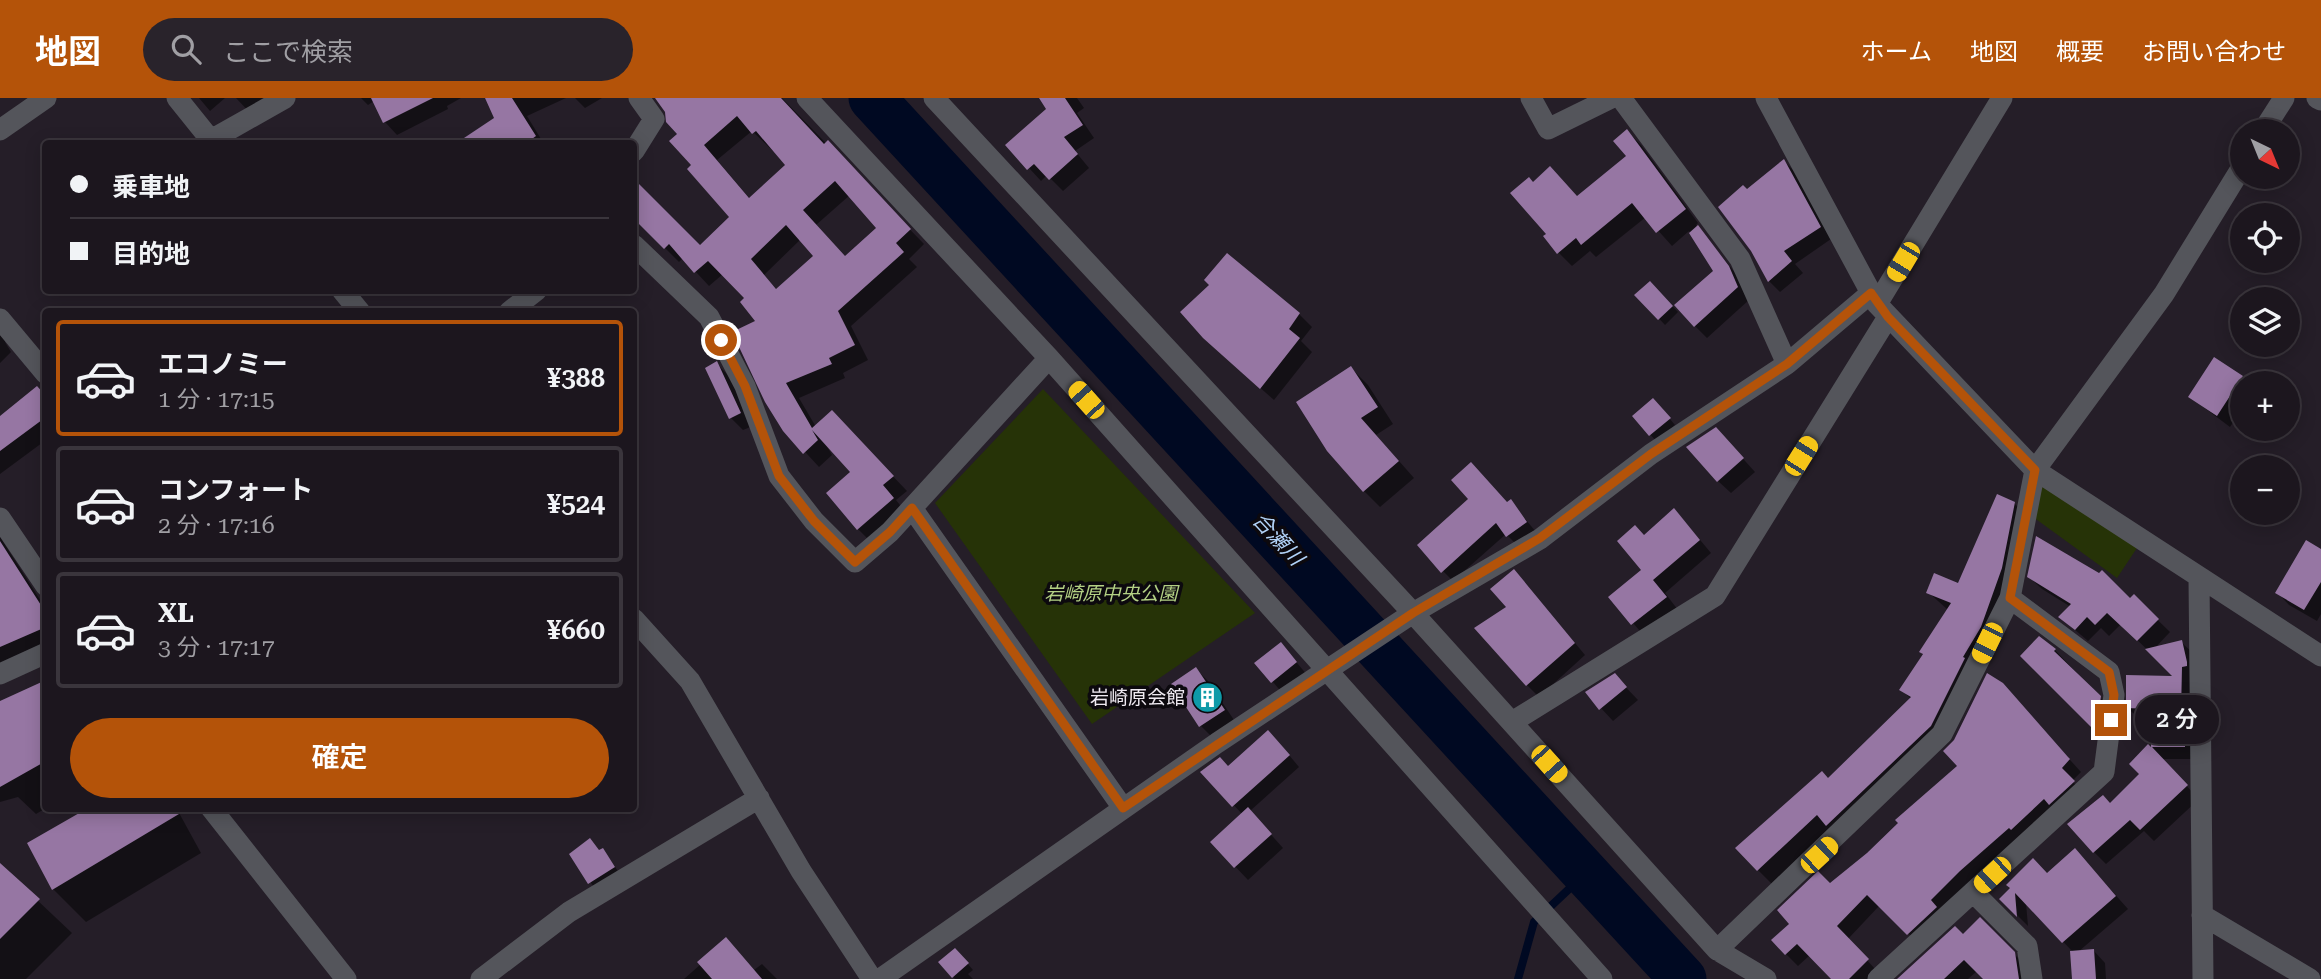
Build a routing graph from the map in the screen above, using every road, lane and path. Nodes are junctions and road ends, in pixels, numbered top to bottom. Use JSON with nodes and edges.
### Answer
{"nodes":[{"id":1,"x":46,"y":98,"type":"edge"},
{"id":2,"x":177,"y":98,"type":"edge"},
{"id":3,"x":285,"y":98,"type":"edge"},
{"id":4,"x":639,"y":98,"type":"edge"},
{"id":5,"x":807,"y":98,"type":"edge"},
{"id":6,"x":934,"y":98,"type":"edge"},
{"id":7,"x":1531,"y":98,"type":"edge"},
{"id":8,"x":1611,"y":98,"type":"edge"},
{"id":9,"x":1621,"y":98,"type":"edge"},
{"id":10,"x":1766,"y":98,"type":"edge"},
{"id":11,"x":2002,"y":98,"type":"edge"},
{"id":12,"x":2284,"y":98,"type":"edge"},
{"id":13,"x":2271,"y":119,"type":"edge"},
{"id":14,"x":0,"y":130,"type":"edge"},
{"id":15,"x":210,"y":140,"type":"edge"},
{"id":16,"x":215,"y":140,"type":"edge"},
{"id":17,"x":637,"y":146,"type":"edge"},
{"id":18,"x":2230,"y":187,"type":"edge"},
{"id":19,"x":637,"y":248,"type":"edge"},
{"id":20,"x":345,"y":294,"type":"edge"},
{"id":21,"x":532,"y":294,"type":"edge"},
{"id":22,"x":1879,"y":305,"type":"junction"},
{"id":23,"x":357,"y":308,"type":"edge"},
{"id":24,"x":514,"y":308,"type":"edge"},
{"id":25,"x":4,"y":334,"type":"edge"},
{"id":26,"x":1049,"y":358,"type":"junction"},
{"id":27,"x":1787,"y":364,"type":"junction"},
{"id":28,"x":42,"y":370,"type":"edge"},
{"id":29,"x":2035,"y":470,"type":"junction"},
{"id":30,"x":912,"y":508,"type":"junction"},
{"id":31,"x":0,"y":518,"type":"edge"},
{"id":32,"x":2199,"y":579,"type":"junction"},
{"id":33,"x":42,"y":580,"type":"edge"},
{"id":34,"x":2010,"y":598,"type":"junction"},
{"id":35,"x":1407,"y":618,"type":"junction"},
{"id":36,"x":637,"y":622,"type":"edge"},
{"id":37,"x":42,"y":655,"type":"edge"},
{"id":38,"x":2321,"y":656,"type":"edge"},
{"id":39,"x":1328,"y":669,"type":"junction"},
{"id":40,"x":0,"y":674,"type":"edge"},
{"id":41,"x":1512,"y":722,"type":"junction"},
{"id":42,"x":759,"y":798,"type":"junction"},
{"id":43,"x":1123,"y":808,"type":"junction"},
{"id":44,"x":214,"y":812,"type":"edge"},
{"id":45,"x":1973,"y":892,"type":"junction"},
{"id":46,"x":2202,"y":915,"type":"junction"},
{"id":47,"x":1717,"y":950,"type":"junction"},
{"id":48,"x":346,"y":979,"type":"edge"},
{"id":49,"x":481,"y":979,"type":"edge"},
{"id":50,"x":872,"y":979,"type":"edge"},
{"id":51,"x":880,"y":979,"type":"edge"},
{"id":52,"x":1602,"y":979,"type":"edge"},
{"id":53,"x":1766,"y":979,"type":"edge"},
{"id":54,"x":1878,"y":979,"type":"edge"},
{"id":55,"x":2032,"y":979,"type":"edge"},
{"id":56,"x":2203,"y":979,"type":"edge"},
{"id":57,"x":2310,"y":979,"type":"edge"}],
"edges":[{"from":1,"to":14,"type":"street"},
{"from":2,"to":15,"type":"street"},
{"from":3,"to":16,"type":"street"},
{"from":4,"to":17,"type":"street"},
{"from":5,"to":26,"type":"street"},
{"from":6,"to":35,"type":"street"},
{"from":7,"to":8,"type":"street"},
{"from":9,"to":27,"type":"street"},
{"from":10,"to":22,"type":"street"},
{"from":11,"to":22,"type":"street"},
{"from":12,"to":13,"type":"street"},
{"from":18,"to":29,"type":"street"},
{"from":19,"to":30,"type":"street"},
{"from":20,"to":23,"type":"street"},
{"from":21,"to":24,"type":"street"},
{"from":22,"to":27,"type":"street"},
{"from":22,"to":29,"type":"street"},
{"from":22,"to":41,"type":"street"},
{"from":25,"to":28,"type":"street"},
{"from":26,"to":30,"type":"street"},
{"from":26,"to":39,"type":"street"},
{"from":27,"to":35,"type":"street"},
{"from":29,"to":32,"type":"street"},
{"from":29,"to":34,"type":"street"},
{"from":30,"to":43,"type":"street"},
{"from":31,"to":33,"type":"street"},
{"from":32,"to":38,"type":"street"},
{"from":32,"to":46,"type":"street"},
{"from":34,"to":45,"type":"street"},
{"from":34,"to":47,"type":"street"},
{"from":35,"to":39,"type":"street"},
{"from":35,"to":41,"type":"street"},
{"from":36,"to":42,"type":"street"},
{"from":37,"to":40,"type":"street"},
{"from":39,"to":43,"type":"street"},
{"from":39,"to":52,"type":"street"},
{"from":41,"to":47,"type":"street"},
{"from":42,"to":49,"type":"street"},
{"from":42,"to":50,"type":"street"},
{"from":43,"to":51,"type":"street"},
{"from":44,"to":48,"type":"street"},
{"from":45,"to":54,"type":"street"},
{"from":45,"to":55,"type":"street"},
{"from":46,"to":56,"type":"street"},
{"from":46,"to":57,"type":"street"},
{"from":47,"to":53,"type":"street"}]}
